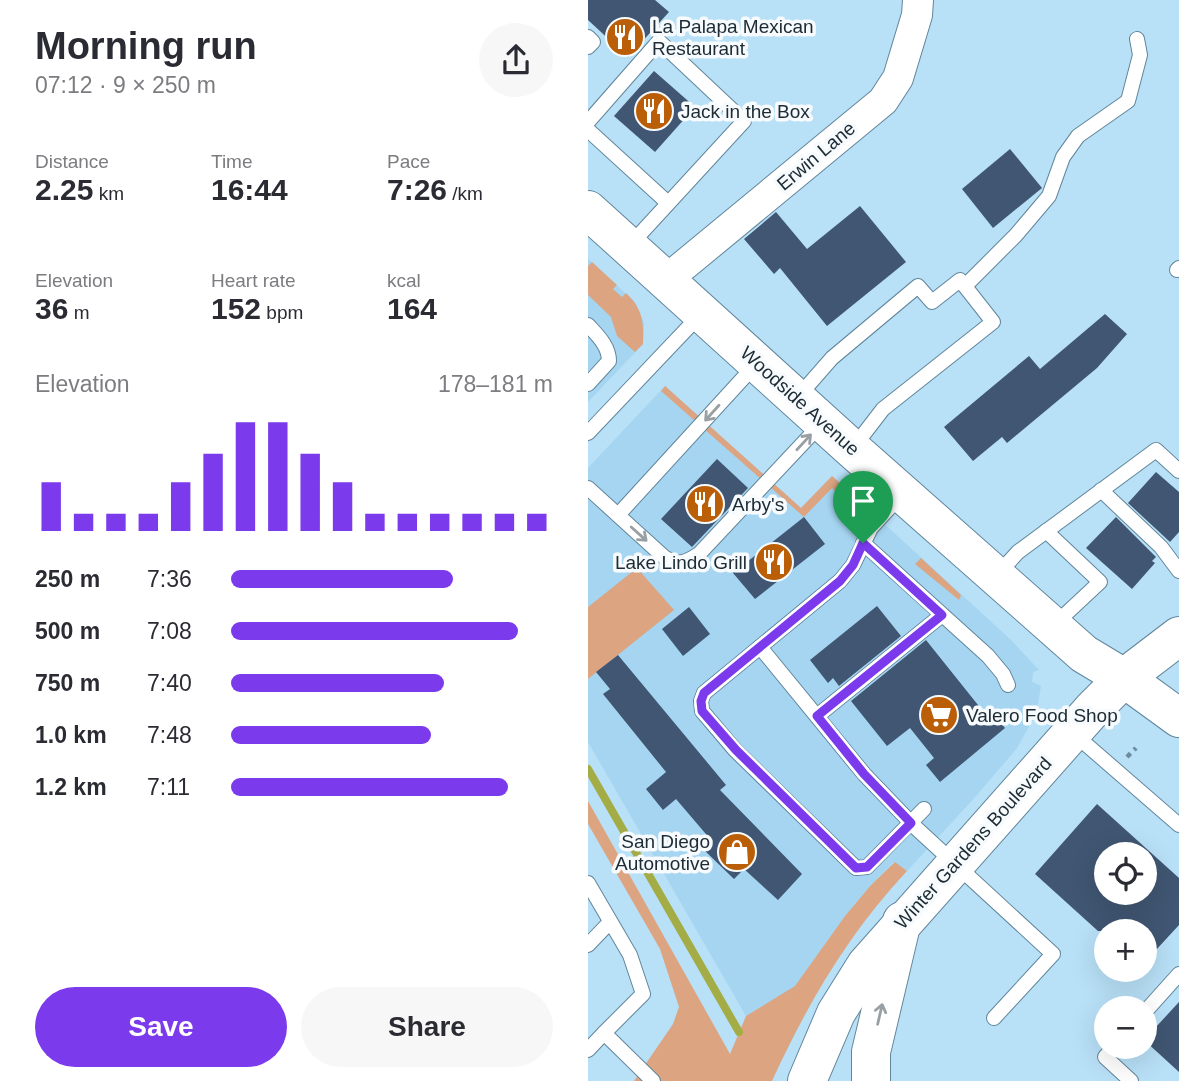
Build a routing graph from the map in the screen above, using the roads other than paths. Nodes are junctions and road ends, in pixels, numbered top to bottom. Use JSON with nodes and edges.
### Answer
{"nodes":[{"id":1,"x":918,"y":0,"type":"edge"},
{"id":2,"x":588,"y":37,"type":"edge"},
{"id":3,"x":1137,"y":39,"type":"dead end"},
{"id":4,"x":588,"y":47,"type":"edge"},
{"id":5,"x":588,"y":123,"type":"edge"},
{"id":6,"x":588,"y":130,"type":"edge"},
{"id":7,"x":668,"y":203,"type":"junction"},
{"id":8,"x":592,"y":222,"type":"edge"},
{"id":9,"x":629,"y":246,"type":"junction"},
{"id":10,"x":666,"y":281,"type":"junction"},
{"id":11,"x":965,"y":286,"type":"junction"},
{"id":12,"x":703,"y":313,"type":"junction"},
{"id":13,"x":588,"y":325,"type":"edge"},
{"id":14,"x":758,"y":362,"type":"junction"},
{"id":15,"x":588,"y":384,"type":"edge"},
{"id":16,"x":811,"y":410,"type":"junction"},
{"id":17,"x":588,"y":433,"type":"edge"},
{"id":18,"x":852,"y":449,"type":"junction"},
{"id":19,"x":1179,"y":471,"type":"edge"},
{"id":20,"x":588,"y":488,"type":"edge"},
{"id":21,"x":1101,"y":490,"type":"junction"},
{"id":22,"x":903,"y":493,"type":"junction"},
{"id":23,"x":618,"y":515,"type":"junction"},
{"id":24,"x":1046,"y":531,"type":"junction"},
{"id":25,"x":863,"y":543,"type":"junction"},
{"id":26,"x":1179,"y":571,"type":"edge"},
{"id":27,"x":996,"y":576,"type":"junction"},
{"id":28,"x":942,"y":615,"type":"junction"},
{"id":29,"x":1053,"y":626,"type":"junction"},
{"id":30,"x":1179,"y":636,"type":"edge"},
{"id":31,"x":760,"y":647,"type":"junction"},
{"id":32,"x":1124,"y":678,"type":"junction"},
{"id":33,"x":1008,"y":685,"type":"dead end"},
{"id":34,"x":817,"y":716,"type":"junction"},
{"id":35,"x":1179,"y":718,"type":"edge"},
{"id":36,"x":1072,"y":732,"type":"junction"},
{"id":37,"x":924,"y":809,"type":"dead end"},
{"id":38,"x":911,"y":823,"type":"junction"},
{"id":39,"x":1179,"y":825,"type":"edge"},
{"id":40,"x":954,"y":863,"type":"junction"},
{"id":41,"x":588,"y":883,"type":"edge"},
{"id":42,"x":902,"y":921,"type":"junction"},
{"id":43,"x":610,"y":922,"type":"junction"},
{"id":44,"x":588,"y":945,"type":"edge"},
{"id":45,"x":1179,"y":974,"type":"edge"},
{"id":46,"x":1157,"y":999,"type":"edge"},
{"id":47,"x":993,"y":1018,"type":"dead end"},
{"id":48,"x":604,"y":1033,"type":"junction"},
{"id":49,"x":588,"y":1050,"type":"edge"},
{"id":50,"x":1107,"y":1059,"type":"edge"},
{"id":51,"x":653,"y":1081,"type":"edge"},
{"id":52,"x":807,"y":1081,"type":"edge"},
{"id":53,"x":871,"y":1081,"type":"edge"},
{"id":54,"x":1130,"y":1081,"type":"edge"}],
"edges":[{"from":1,"to":10,"type":"street","name":"Erwin Lane"},
{"from":2,"to":4,"type":"lane"},
{"from":3,"to":11,"type":"lane"},
{"from":5,"to":7,"type":"lane"},
{"from":6,"to":7,"type":"lane"},
{"from":7,"to":9,"type":"lane"},
{"from":8,"to":9,"type":"main road","name":"Woodside Avenue"},
{"from":9,"to":10,"type":"main road","name":"Woodside Avenue"},
{"from":10,"to":12,"type":"main road","name":"Woodside Avenue"},
{"from":11,"to":16,"type":"lane"},
{"from":11,"to":18,"type":"lane"},
{"from":12,"to":14,"type":"main road","name":"Woodside Avenue"},
{"from":12,"to":17,"type":"lane"},
{"from":13,"to":15,"type":"lane"},
{"from":14,"to":16,"type":"main road","name":"Woodside Avenue"},
{"from":14,"to":23,"type":"lane","one_way":true},
{"from":16,"to":18,"type":"main road","name":"Woodside Avenue"},
{"from":23,"to":16,"type":"lane","one_way":true},
{"from":18,"to":22,"type":"main road","name":"Woodside Avenue"},
{"from":19,"to":21,"type":"lane"},
{"from":20,"to":23,"type":"lane"},
{"from":21,"to":24,"type":"lane"},
{"from":21,"to":26,"type":"lane"},
{"from":22,"to":25,"type":"lane"},
{"from":22,"to":27,"type":"main road","name":"Woodside Avenue"},
{"from":24,"to":27,"type":"lane"},
{"from":24,"to":29,"type":"lane"},
{"from":25,"to":28,"type":"lane"},
{"from":25,"to":31,"type":"lane"},
{"from":27,"to":29,"type":"main road","name":"Woodside Avenue"},
{"from":28,"to":33,"type":"lane"},
{"from":28,"to":34,"type":"lane"},
{"from":29,"to":32,"type":"main road","name":"Woodside Avenue"},
{"from":30,"to":32,"type":"main road","name":"Winter Gardens Boulevard"},
{"from":31,"to":34,"type":"lane"},
{"from":31,"to":38,"type":"lane"},
{"from":32,"to":35,"type":"main road","name":"Woodside Avenue"},
{"from":32,"to":36,"type":"main road","name":"Winter Gardens Boulevard"},
{"from":34,"to":38,"type":"lane"},
{"from":36,"to":39,"type":"lane"},
{"from":36,"to":40,"type":"main road","name":"Winter Gardens Boulevard"},
{"from":37,"to":38,"type":"lane"},
{"from":38,"to":40,"type":"lane"},
{"from":40,"to":42,"type":"main road","name":"Winter Gardens Boulevard"},
{"from":40,"to":47,"type":"lane"},
{"from":41,"to":43,"type":"lane"},
{"from":42,"to":52,"type":"main road","name":"Winter Gardens Boulevard"},
{"from":53,"to":42,"type":"main road","one_way":true},
{"from":43,"to":44,"type":"lane"},
{"from":43,"to":48,"type":"lane"},
{"from":45,"to":46,"type":"lane"},
{"from":48,"to":49,"type":"lane"},
{"from":48,"to":51,"type":"lane"},
{"from":50,"to":54,"type":"lane"}]}
